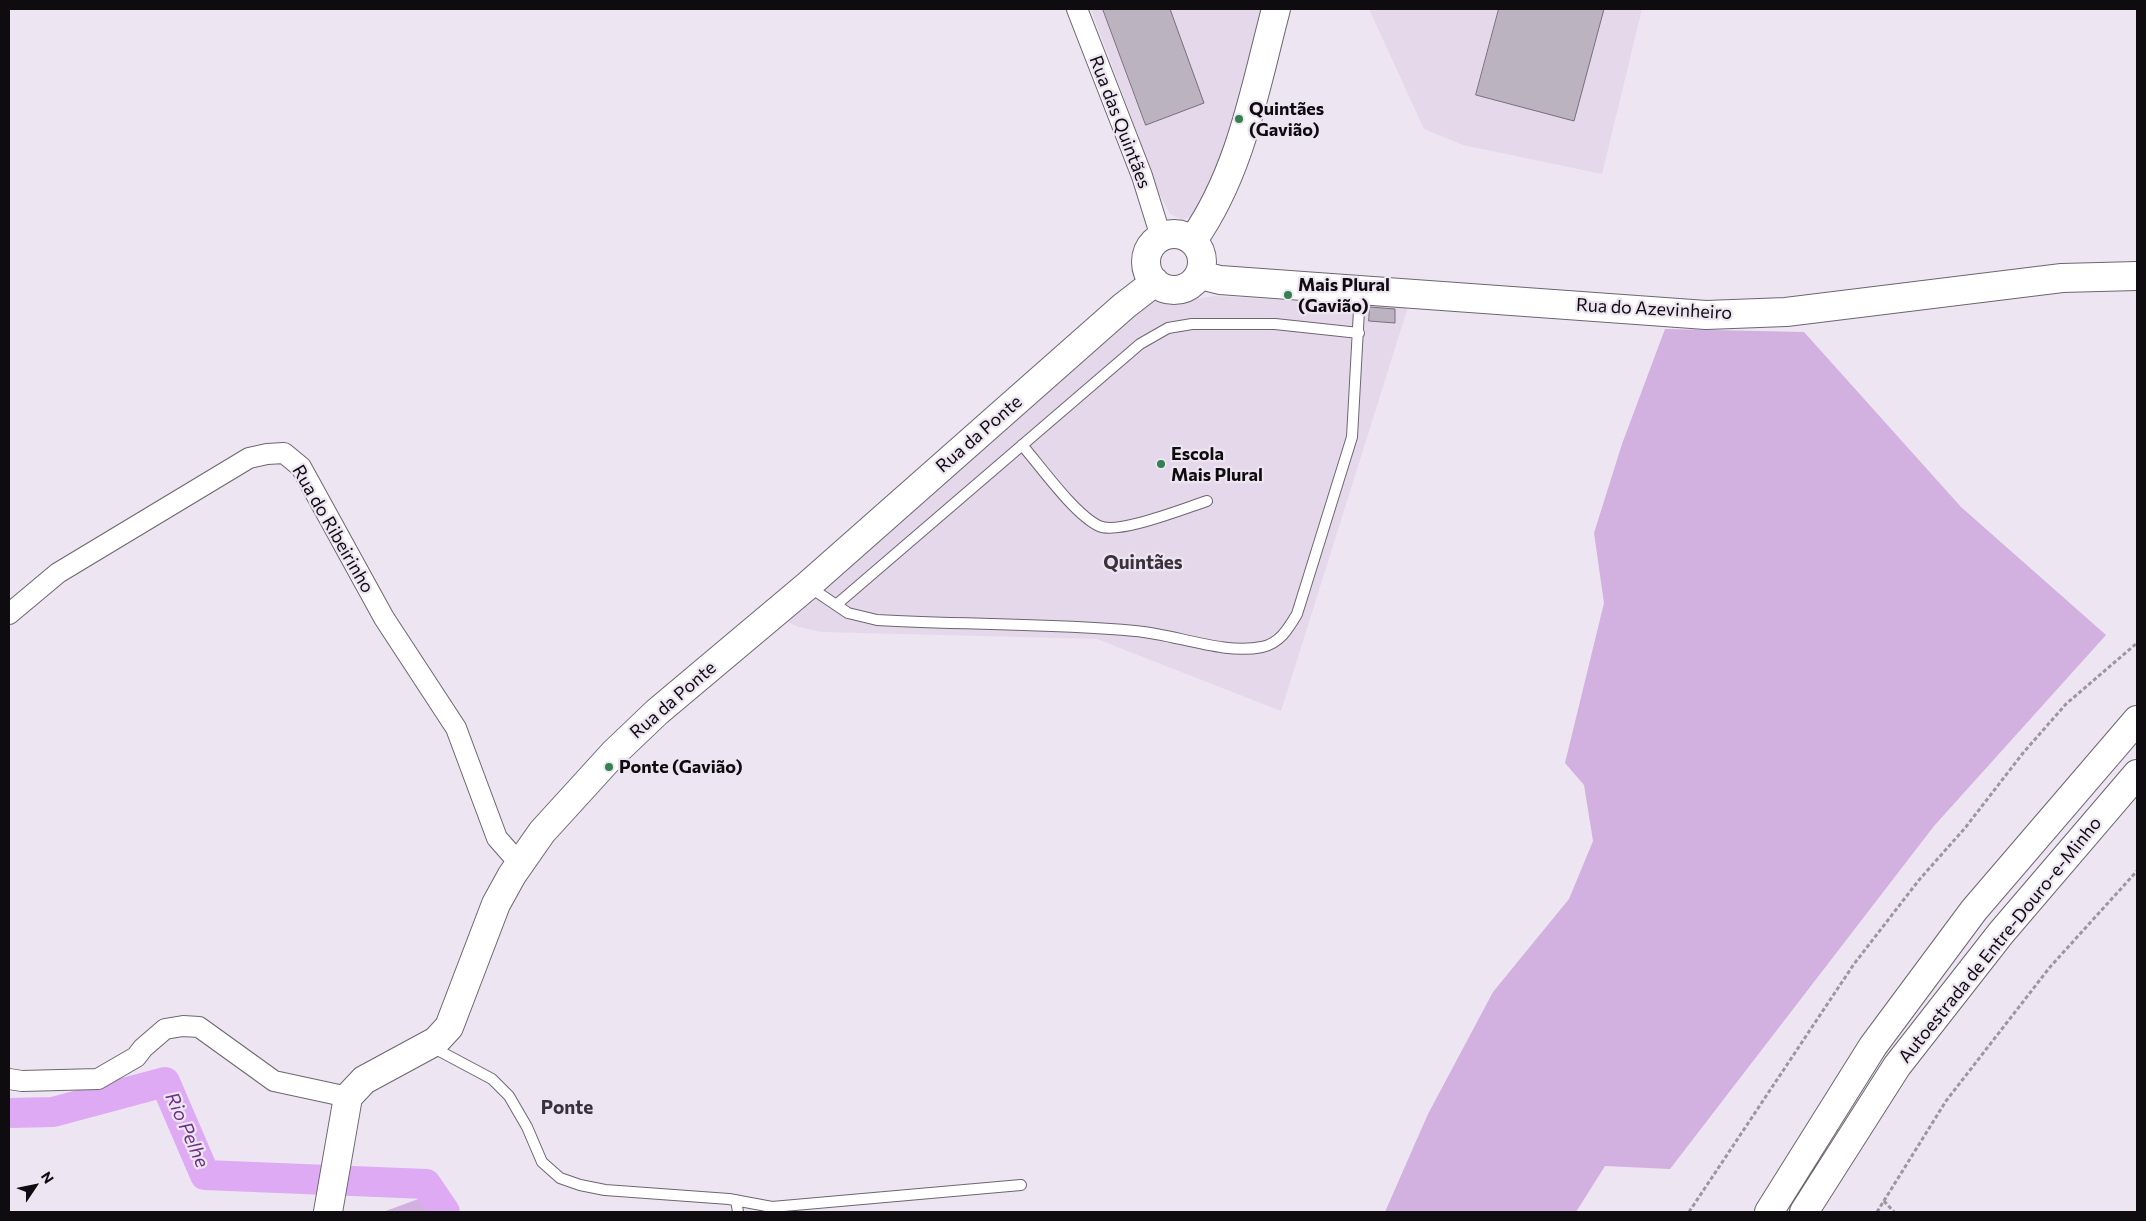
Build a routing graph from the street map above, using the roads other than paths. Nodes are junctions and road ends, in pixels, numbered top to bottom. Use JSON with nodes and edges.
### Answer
{"nodes":[{"id":1,"x":1077,"y":9,"type":"edge"},
{"id":2,"x":1276,"y":9,"type":"edge"},
{"id":3,"x":1160,"y":237,"type":"junction"},
{"id":4,"x":1193,"y":240,"type":"junction"},
{"id":5,"x":1200,"y":274,"type":"junction"},
{"id":6,"x":2137,"y":276,"type":"edge"},
{"id":7,"x":1154,"y":282,"type":"junction"},
{"id":8,"x":1360,"y":292,"type":"junction"},
{"id":9,"x":1359,"y":333,"type":"junction"},
{"id":10,"x":1022,"y":445,"type":"junction"},
{"id":11,"x":1207,"y":501,"type":"dead end"},
{"id":12,"x":807,"y":586,"type":"junction"},
{"id":13,"x":836,"y":606,"type":"junction"},
{"id":14,"x":9,"y":614,"type":"edge"},
{"id":15,"x":2137,"y":720,"type":"edge"},
{"id":16,"x":2137,"y":774,"type":"edge"},
{"id":17,"x":519,"y":863,"type":"junction"},
{"id":18,"x":429,"y":1045,"type":"junction"},
{"id":19,"x":9,"y":1079,"type":"edge"},
{"id":20,"x":348,"y":1097,"type":"junction"},
{"id":21,"x":1021,"y":1185,"type":"dead end"},
{"id":22,"x":736,"y":1200,"type":"junction"},
{"id":23,"x":329,"y":1209,"type":"edge"},
{"id":24,"x":738,"y":1212,"type":"edge"},
{"id":25,"x":1770,"y":1212,"type":"edge"},
{"id":26,"x":1804,"y":1212,"type":"edge"}],
"edges":[{"from":1,"to":3,"type":"street","name":"Rua das Quintães"},
{"from":2,"to":4,"type":"main road"},
{"from":3,"to":4,"type":"main road"},
{"from":3,"to":7,"type":"main road"},
{"from":4,"to":5,"type":"main road"},
{"from":5,"to":7,"type":"main road"},
{"from":5,"to":8,"type":"main road","name":"Rua do Azevinheiro"},
{"from":6,"to":8,"type":"main road","name":"Rua do Azevinheiro"},
{"from":7,"to":12,"type":"main road","name":"Rua da Ponte"},
{"from":8,"to":9,"type":"lane"},
{"from":9,"to":10,"type":"lane"},
{"from":9,"to":13,"type":"lane"},
{"from":10,"to":11,"type":"lane"},
{"from":10,"to":13,"type":"lane"},
{"from":12,"to":13,"type":"lane"},
{"from":12,"to":17,"type":"main road","name":"Rua da Ponte"},
{"from":14,"to":17,"type":"street","name":"Rua do Ribeirinho"},
{"from":15,"to":25,"type":"main road","name":"Autoestrada de Entre-Douro-e-Minho"},
{"from":16,"to":26,"type":"main road","name":"Autoestrada de Entre-Douro-e-Minho"},
{"from":17,"to":18,"type":"main road","name":"Rua da Ponte"},
{"from":18,"to":20,"type":"main road","name":"Rua da Ponte"},
{"from":18,"to":22,"type":"lane"},
{"from":19,"to":20,"type":"street"},
{"from":20,"to":23,"type":"main road"},
{"from":21,"to":22,"type":"lane"},
{"from":22,"to":24,"type":"lane"}]}
